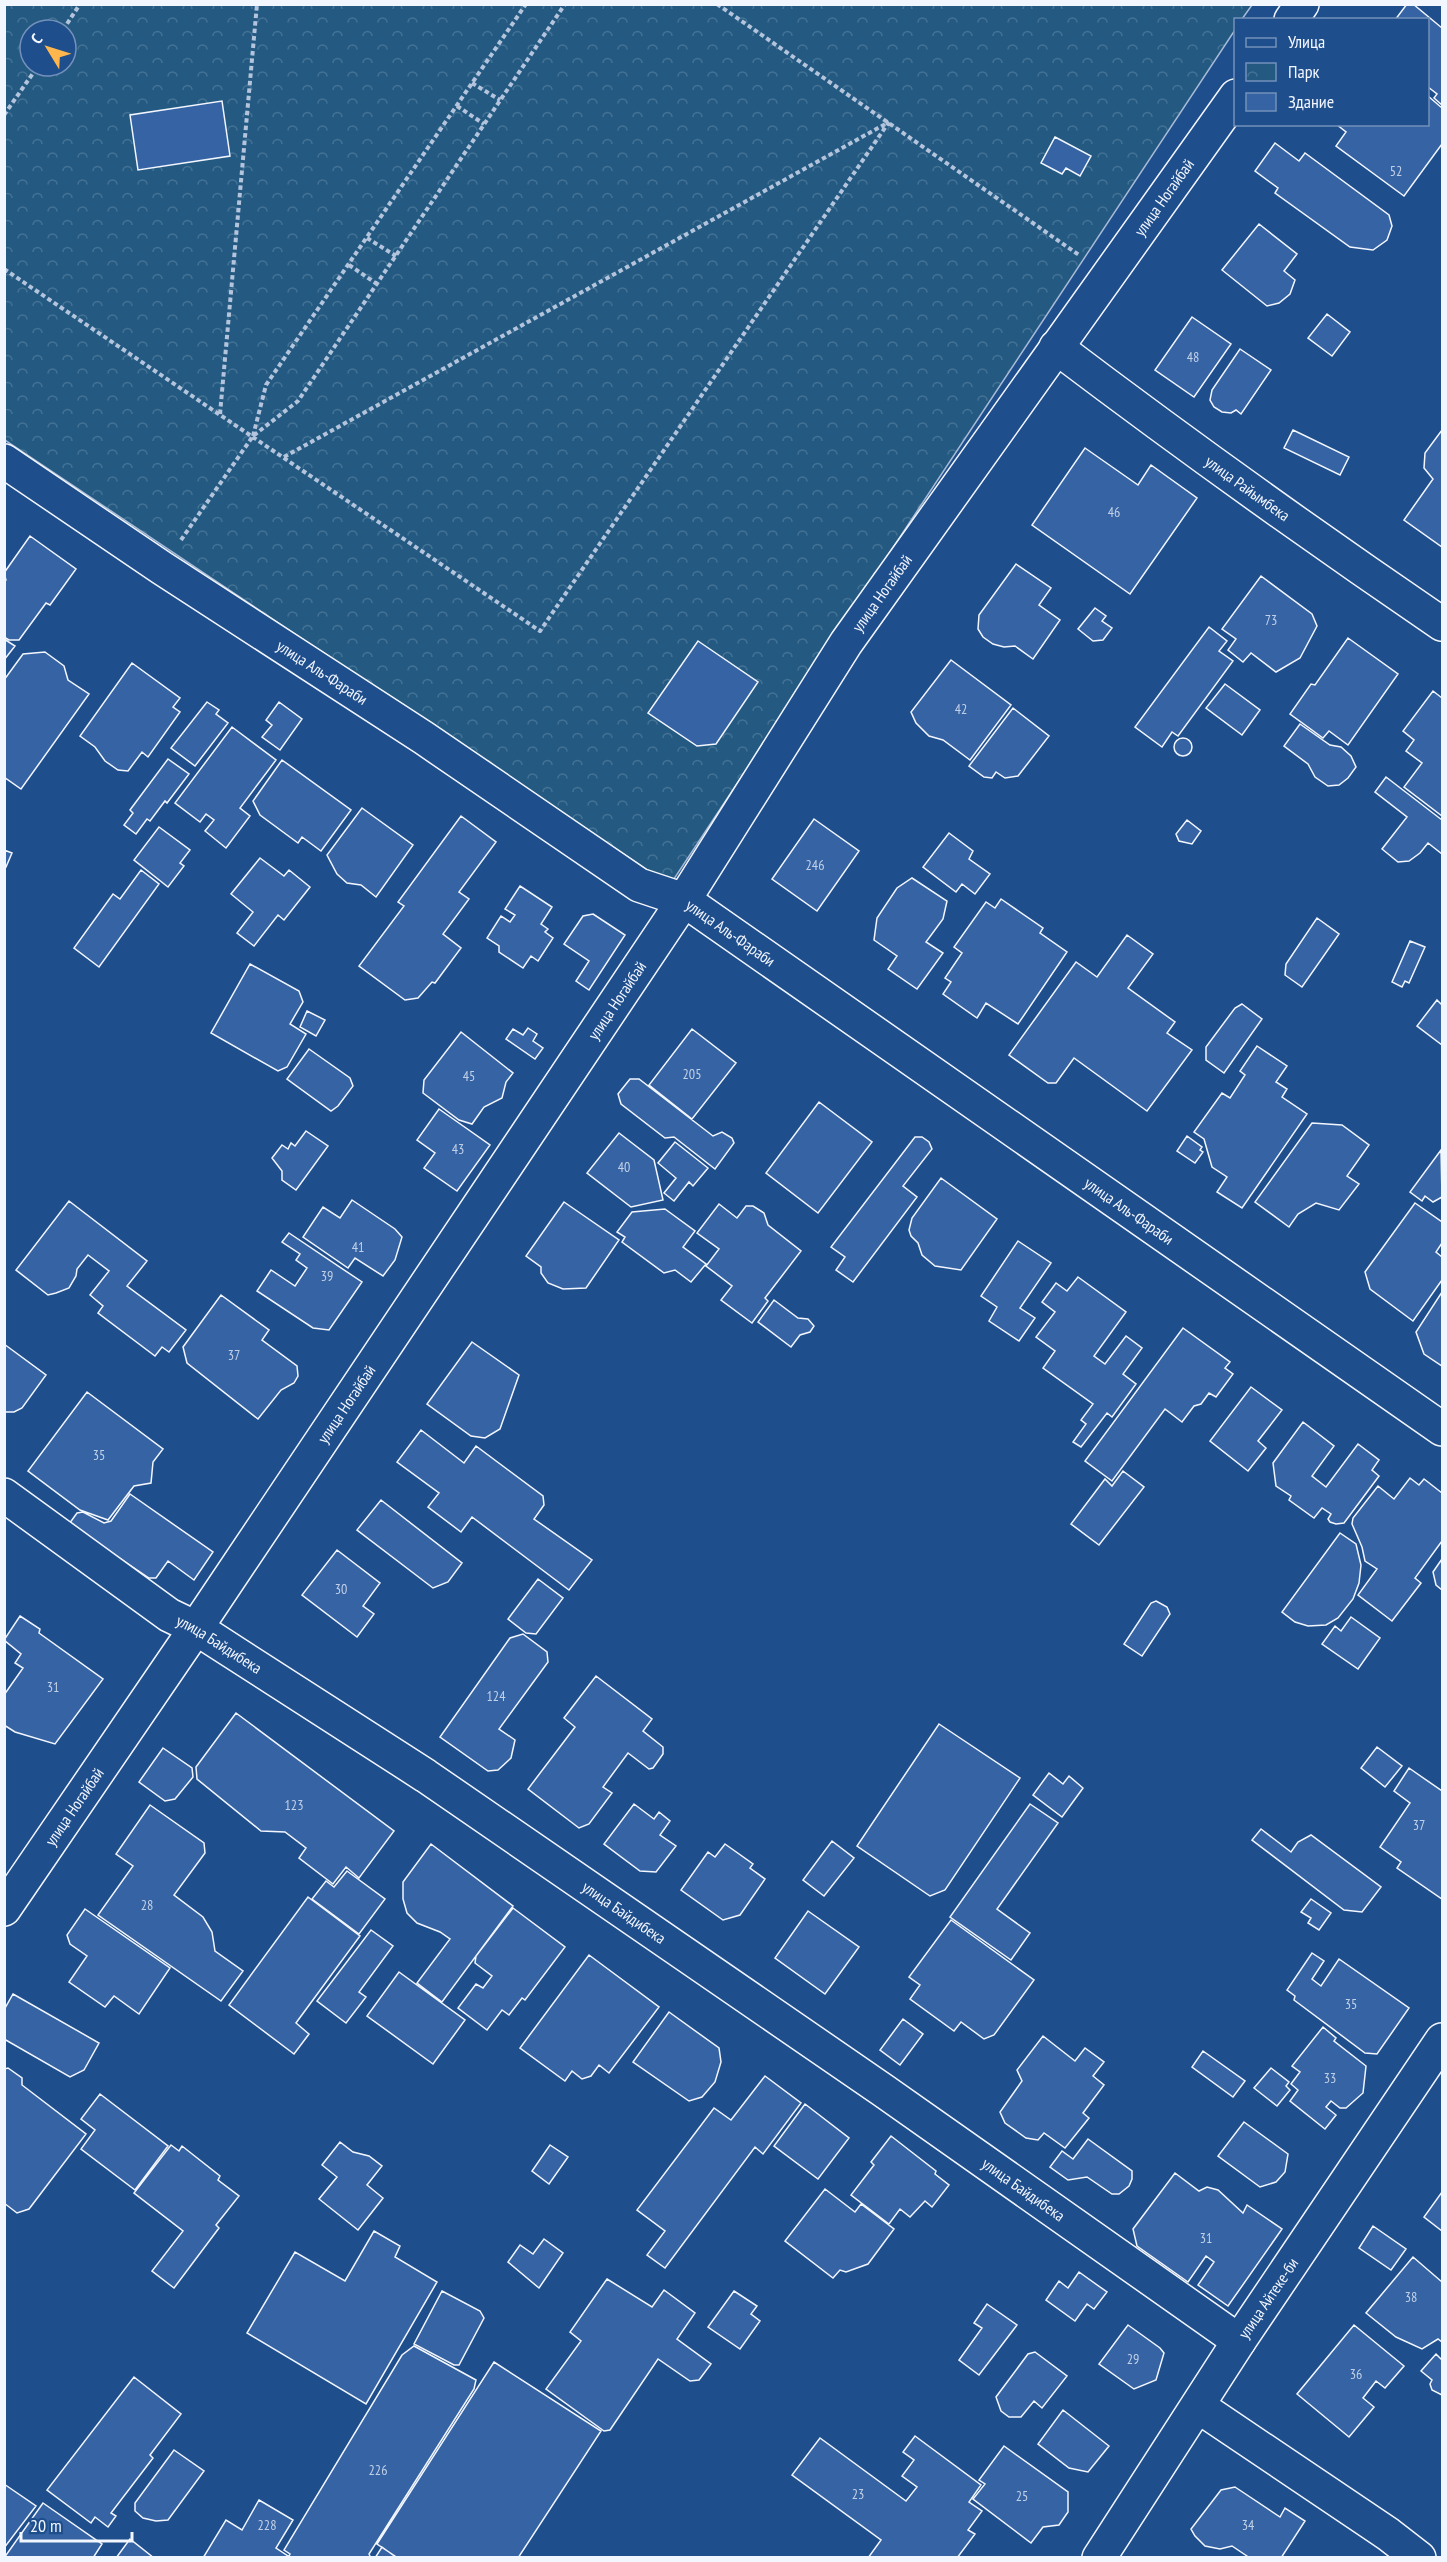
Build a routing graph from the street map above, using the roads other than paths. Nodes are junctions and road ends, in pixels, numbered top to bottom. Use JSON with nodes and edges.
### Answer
{"nodes":[{"id":1,"x":1302,"y":4,"type":"edge"},
{"id":2,"x":1292,"y":18,"type":"edge"},
{"id":3,"x":1234,"y":99,"type":"edge"},
{"id":4,"x":1056,"y":347,"type":"junction"},
{"id":5,"x":4,"y":461,"type":"edge"},
{"id":6,"x":1443,"y":624,"type":"edge"},
{"id":7,"x":684,"y":900,"type":"junction"},
{"id":8,"x":1443,"y":1429,"type":"edge"},
{"id":9,"x":4,"y":1495,"type":"edge"},
{"id":10,"x":196,"y":1628,"type":"junction"},
{"id":11,"x":4,"y":1909,"type":"edge"},
{"id":12,"x":1443,"y":2040,"type":"edge"},
{"id":13,"x":1239,"y":2341,"type":"junction"},
{"id":14,"x":1198,"y":2406,"type":"junction"},
{"id":15,"x":1099,"y":2558,"type":"edge"},
{"id":16,"x":1419,"y":2558,"type":"edge"}],
"edges":[{"from":1,"to":2,"type":"street"},
{"from":3,"to":4,"type":"street","name":"улица Ногайбай"},
{"from":4,"to":6,"type":"street","name":"улица Райымбека"},
{"from":4,"to":7,"type":"street","name":"улица Ногайбай"},
{"from":5,"to":7,"type":"street","name":"улица Аль-Фараби"},
{"from":7,"to":8,"type":"street","name":"улица Аль-Фараби"},
{"from":7,"to":10,"type":"street","name":"улица Ногайбай"},
{"from":9,"to":10,"type":"street","name":"улица Байдибека"},
{"from":10,"to":11,"type":"street","name":"улица Ногайбай"},
{"from":10,"to":13,"type":"street","name":"улица Байдибека"},
{"from":12,"to":13,"type":"street","name":"улица Айтеке-би"},
{"from":13,"to":14,"type":"street","name":"улица Айтеке-би"},
{"from":14,"to":15,"type":"street","name":"улица Айтеке-би"},
{"from":14,"to":16,"type":"street"}]}
